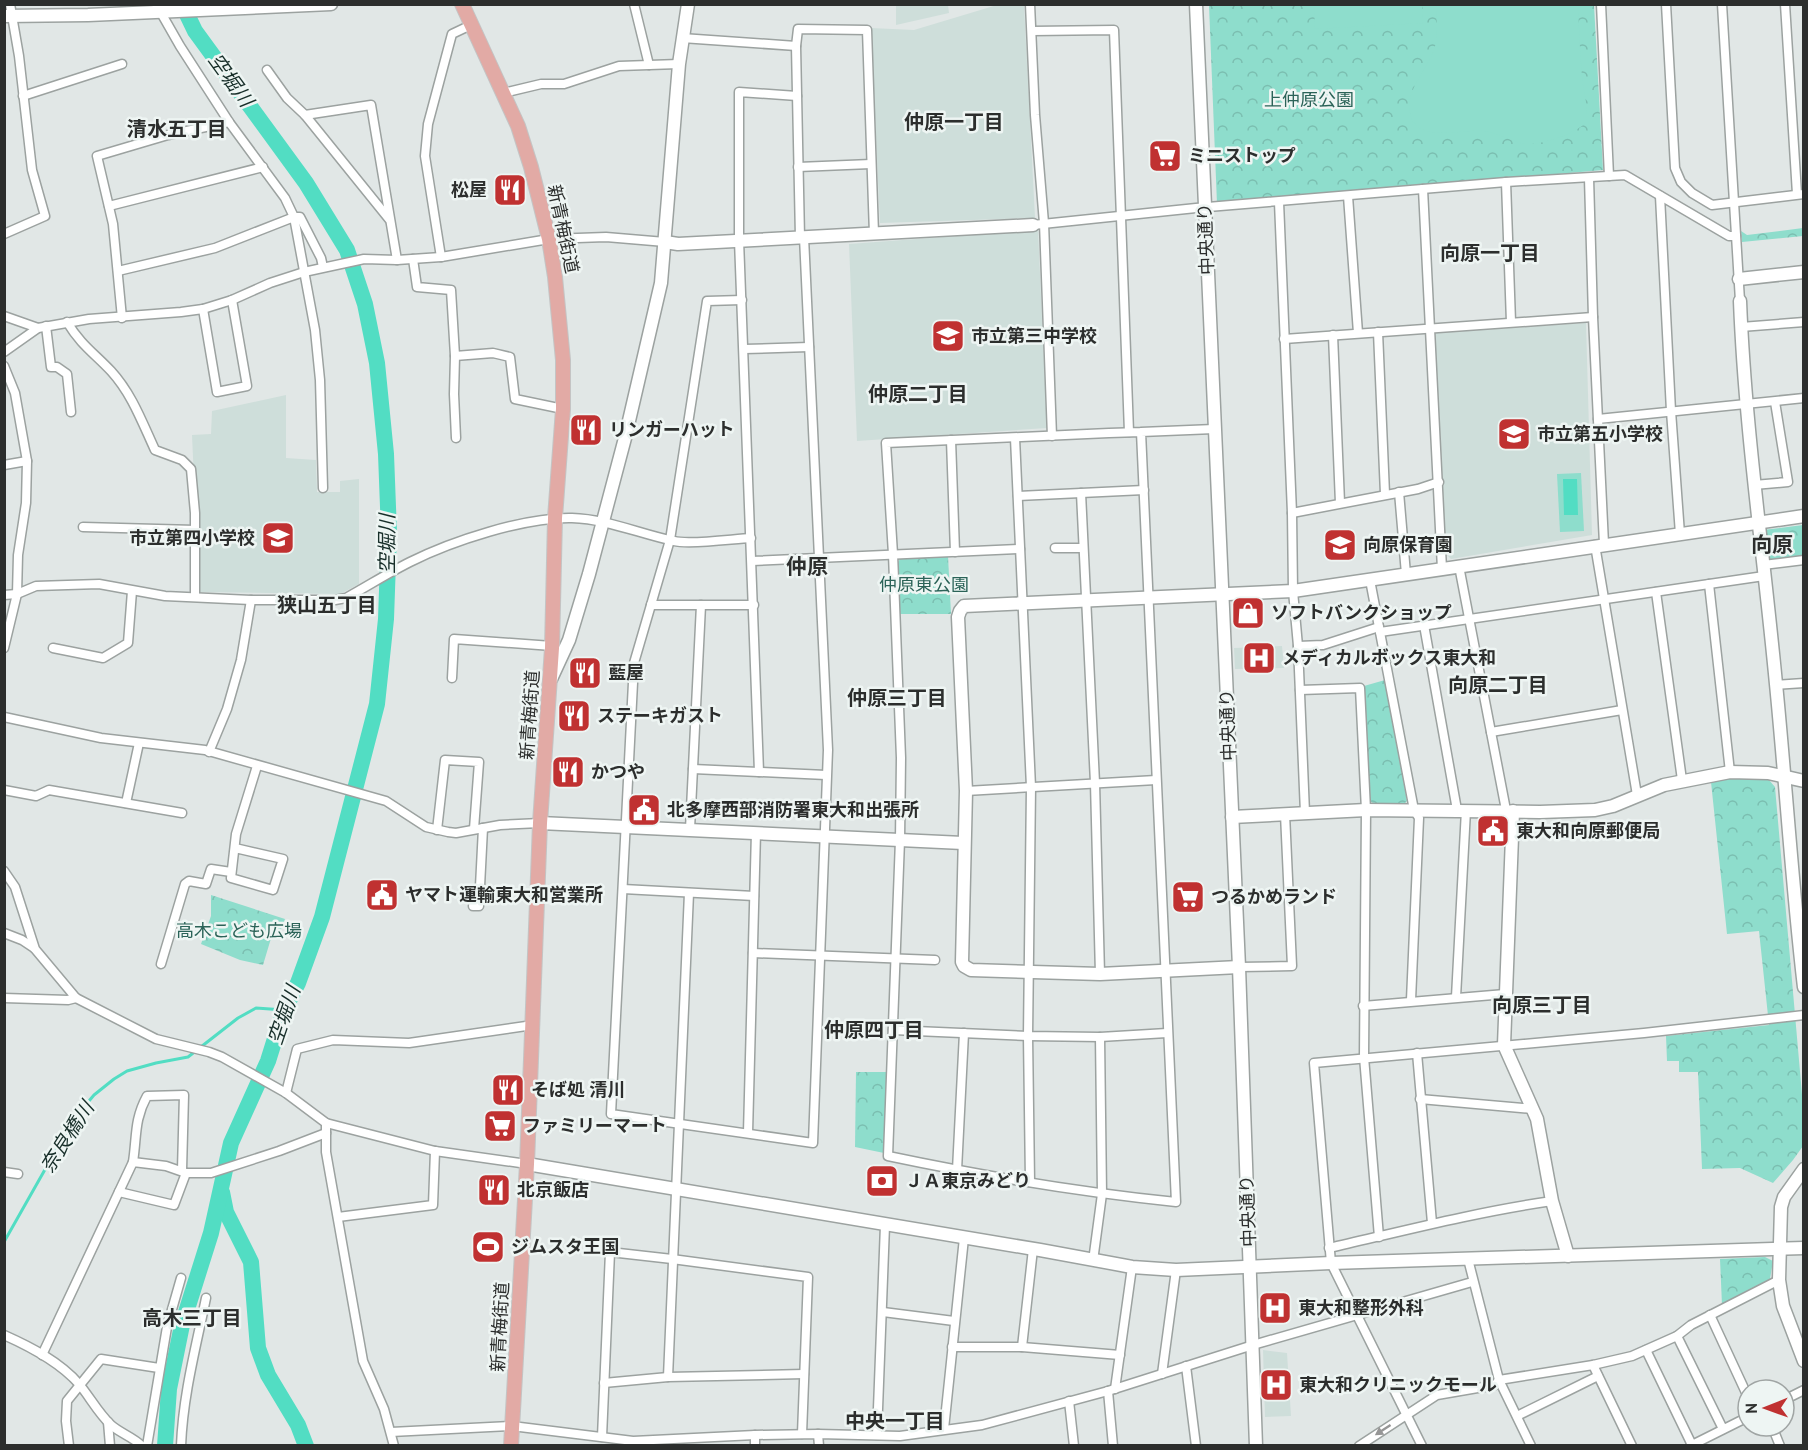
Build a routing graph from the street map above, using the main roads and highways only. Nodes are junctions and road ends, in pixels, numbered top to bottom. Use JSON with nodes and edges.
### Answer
{"nodes":[{"id":1,"x":462,"y":4,"type":"edge"},
{"id":2,"x":512,"y":1446,"type":"edge"}],
"edges":[{"from":1,"to":2,"type":"main road","name":"新青梅街道"}]}
